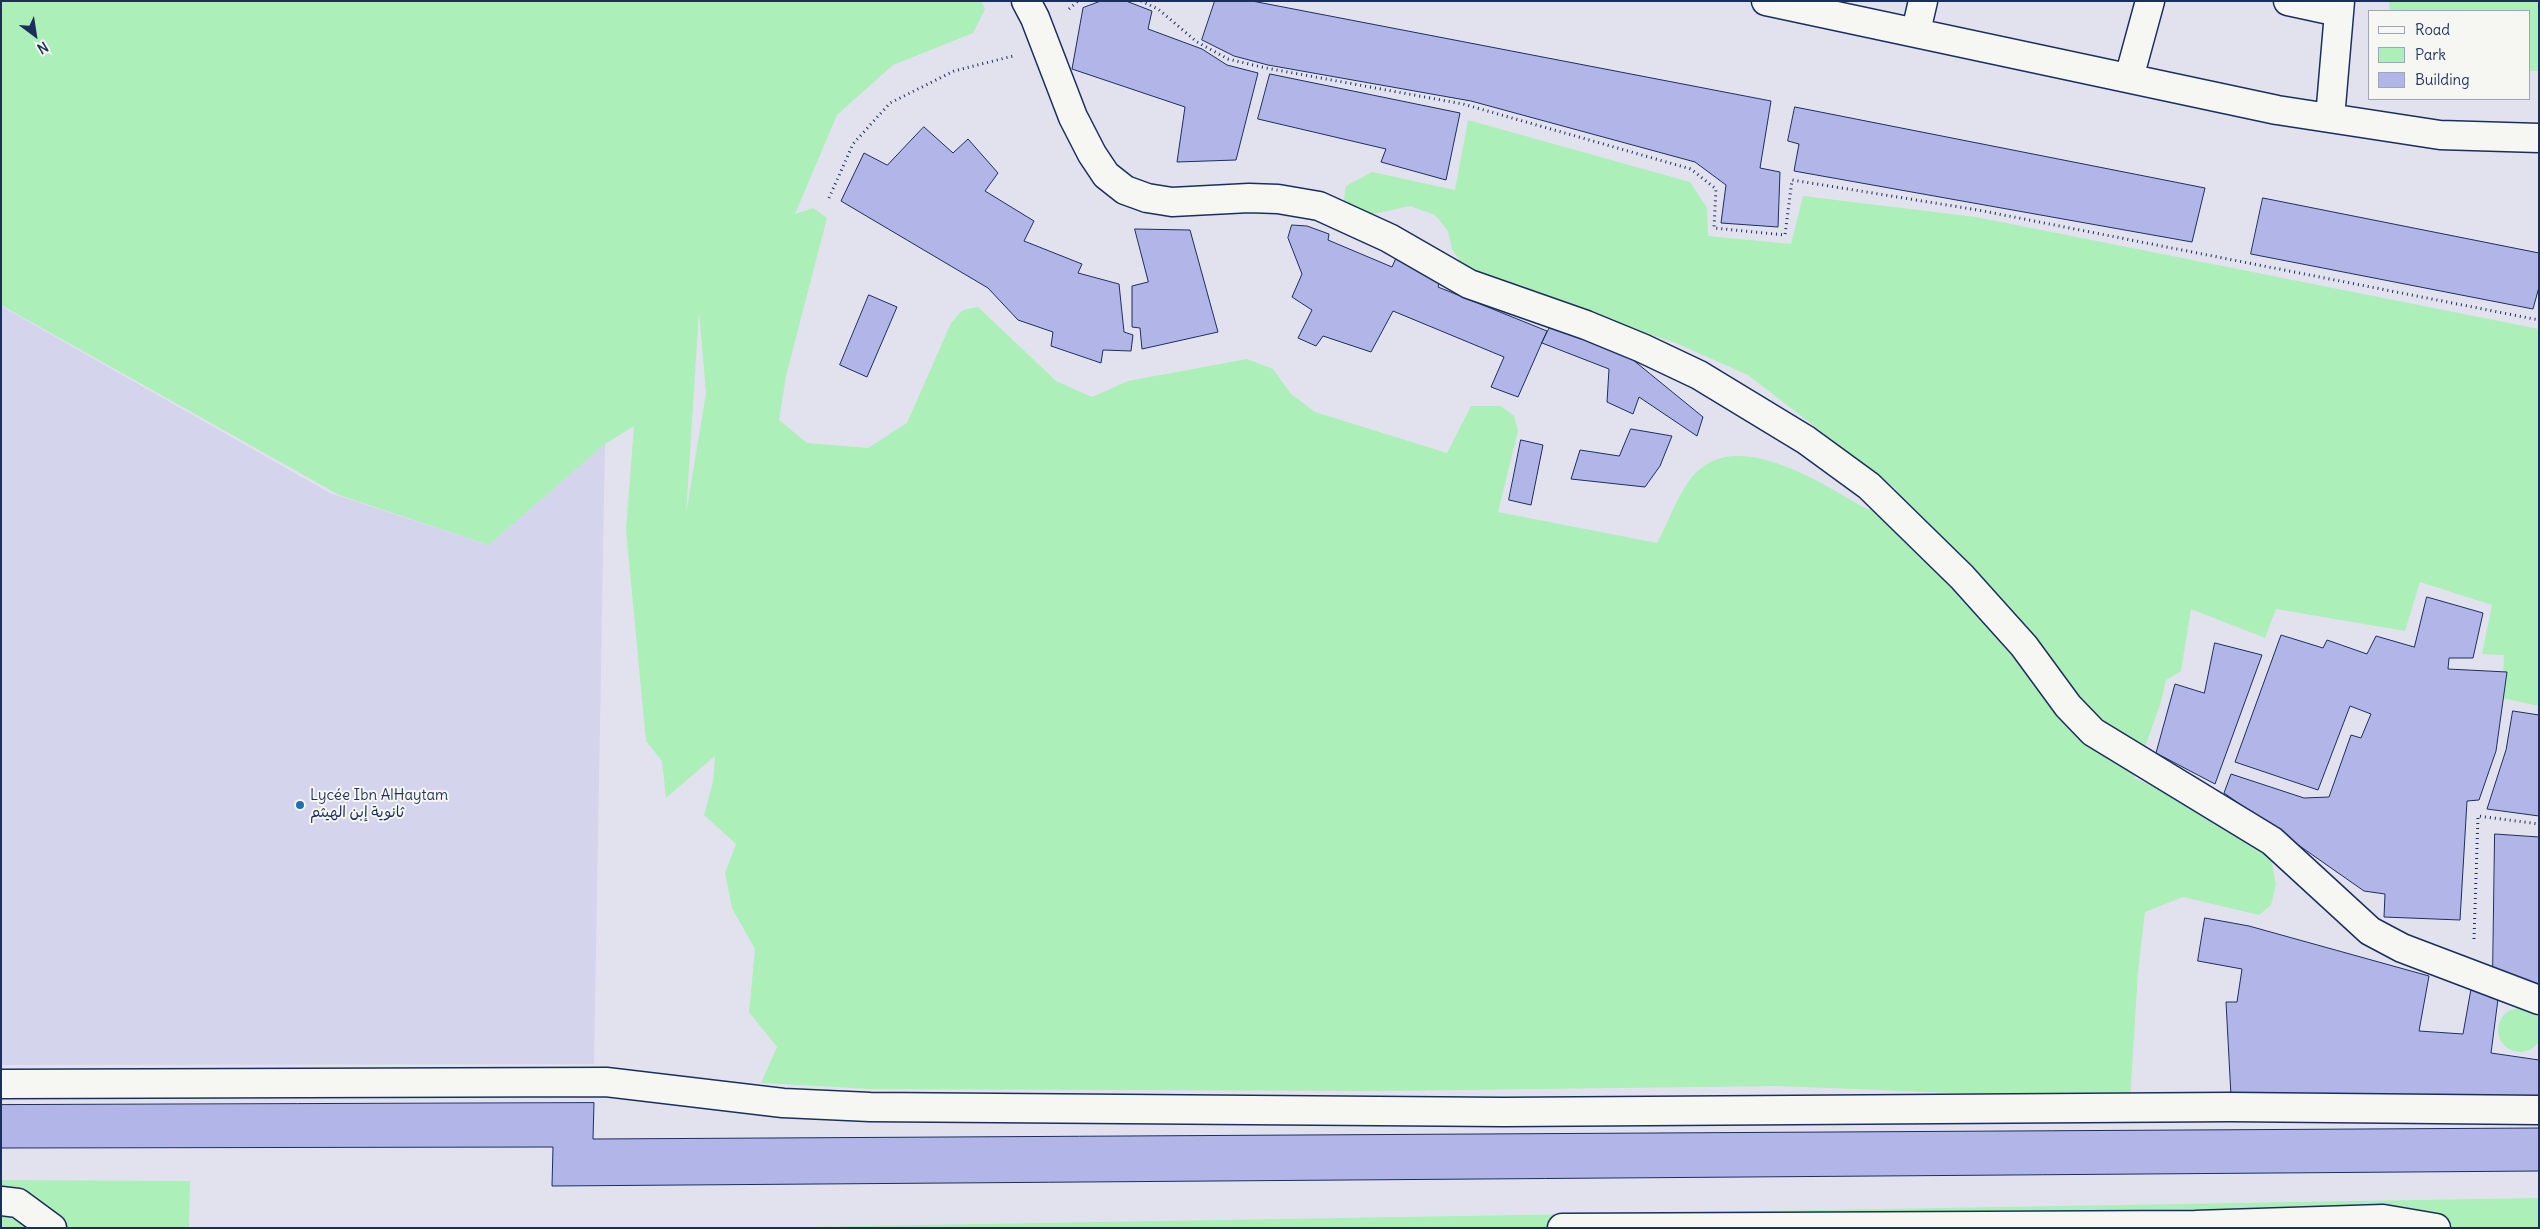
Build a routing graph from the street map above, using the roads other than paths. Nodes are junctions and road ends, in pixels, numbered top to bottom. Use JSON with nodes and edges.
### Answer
{"nodes":[{"id":1,"x":1026,"y":1,"type":"edge"},
{"id":2,"x":1766,"y":1,"type":"edge"},
{"id":3,"x":1923,"y":1,"type":"edge"},
{"id":4,"x":2150,"y":1,"type":"edge"},
{"id":5,"x":2288,"y":1,"type":"edge"},
{"id":6,"x":2339,"y":6,"type":"edge"},
{"id":7,"x":1916,"y":31,"type":"junction"},
{"id":8,"x":2129,"y":78,"type":"junction"},
{"id":9,"x":2330,"y":118,"type":"junction"},
{"id":10,"x":2539,"y":138,"type":"edge"},
{"id":11,"x":2539,"y":1000,"type":"edge"},
{"id":12,"x":1,"y":1084,"type":"edge"},
{"id":13,"x":2539,"y":1110,"type":"edge"},
{"id":14,"x":1,"y":1201,"type":"edge"},
{"id":15,"x":52,"y":1228,"type":"edge"},
{"id":16,"x":1562,"y":1228,"type":"edge"},
{"id":17,"x":2436,"y":1228,"type":"edge"}],
"edges":[{"from":1,"to":11,"type":"street"},
{"from":2,"to":7,"type":"street"},
{"from":3,"to":7,"type":"street"},
{"from":4,"to":8,"type":"street"},
{"from":5,"to":6,"type":"street"},
{"from":6,"to":9,"type":"street"},
{"from":7,"to":8,"type":"street"},
{"from":8,"to":9,"type":"street"},
{"from":9,"to":10,"type":"street"},
{"from":12,"to":13,"type":"street"},
{"from":14,"to":15,"type":"street"},
{"from":16,"to":17,"type":"street"}]}
